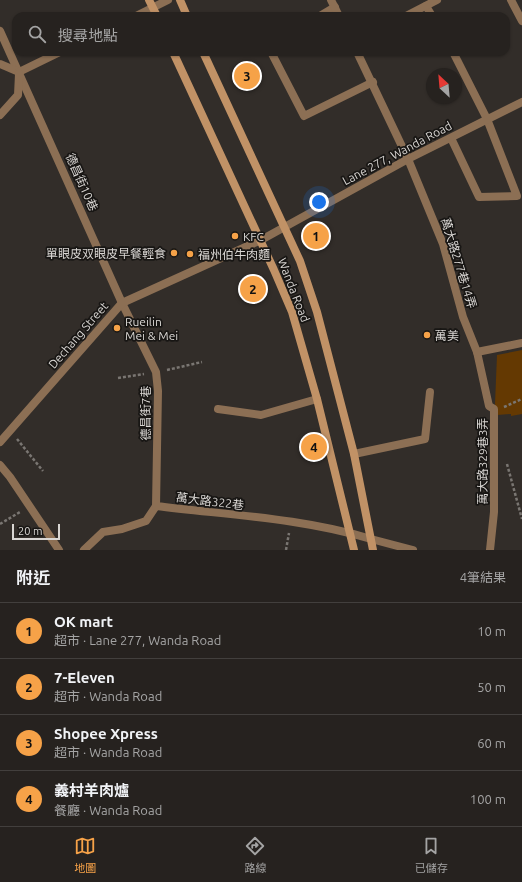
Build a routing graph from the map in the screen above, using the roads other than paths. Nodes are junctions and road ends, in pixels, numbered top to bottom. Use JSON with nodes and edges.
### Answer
{"nodes":[{"id":1,"x":149,"y":0,"type":"edge"},
{"id":2,"x":168,"y":0,"type":"edge"},
{"id":3,"x":180,"y":0,"type":"edge"},
{"id":4,"x":438,"y":0,"type":"edge"},
{"id":5,"x":511,"y":0,"type":"edge"},
{"id":6,"x":333,"y":4,"type":"edge"},
{"id":7,"x":426,"y":6,"type":"junction"},
{"id":8,"x":153,"y":8,"type":"junction"},
{"id":9,"x":144,"y":12,"type":"edge"},
{"id":10,"x":155,"y":12,"type":"edge"},
{"id":11,"x":185,"y":12,"type":"edge"},
{"id":12,"x":324,"y":12,"type":"edge"},
{"id":13,"x":414,"y":12,"type":"edge"},
{"id":14,"x":430,"y":12,"type":"edge"},
{"id":15,"x":522,"y":21,"type":"edge"},
{"id":16,"x":0,"y":31,"type":"edge"},
{"id":17,"x":52,"y":56,"type":"edge"},
{"id":18,"x":175,"y":56,"type":"edge"},
{"id":19,"x":205,"y":56,"type":"edge"},
{"id":20,"x":273,"y":56,"type":"edge"},
{"id":21,"x":359,"y":56,"type":"edge"},
{"id":22,"x":455,"y":56,"type":"edge"},
{"id":23,"x":0,"y":64,"type":"edge"},
{"id":24,"x":19,"y":72,"type":"junction"},
{"id":25,"x":373,"y":82,"type":"junction"},
{"id":26,"x":522,"y":102,"type":"edge"},
{"id":27,"x":0,"y":115,"type":"edge"},
{"id":28,"x":487,"y":120,"type":"junction"},
{"id":29,"x":451,"y":138,"type":"junction"},
{"id":30,"x":408,"y":159,"type":"junction"},
{"id":31,"x":284,"y":227,"type":"junction"},
{"id":32,"x":261,"y":240,"type":"junction"},
{"id":33,"x":122,"y":303,"type":"junction"},
{"id":34,"x":522,"y":343,"type":"edge"},
{"id":35,"x":477,"y":352,"type":"junction"},
{"id":36,"x":430,"y":392,"type":"dead end"},
{"id":37,"x":317,"y":399,"type":"junction"},
{"id":38,"x":218,"y":409,"type":"dead end"},
{"id":39,"x":0,"y":442,"type":"edge"},
{"id":40,"x":354,"y":454,"type":"junction"},
{"id":41,"x":0,"y":465,"type":"edge"},
{"id":42,"x":156,"y":506,"type":"junction"},
{"id":43,"x":350,"y":532,"type":"junction"},
{"id":44,"x":371,"y":539,"type":"junction"},
{"id":45,"x":59,"y":550,"type":"edge"},
{"id":46,"x":84,"y":550,"type":"edge"},
{"id":47,"x":354,"y":550,"type":"edge"},
{"id":48,"x":373,"y":550,"type":"edge"},
{"id":49,"x":413,"y":550,"type":"edge"},
{"id":50,"x":490,"y":550,"type":"edge"}],
"edges":[{"from":1,"to":8,"type":"main road"},
{"from":2,"to":8,"type":"street"},
{"from":3,"to":11,"type":"main road"},
{"from":4,"to":7,"type":"street"},
{"from":5,"to":15,"type":"street"},
{"from":6,"to":12,"type":"street"},
{"from":7,"to":13,"type":"street"},
{"from":7,"to":14,"type":"street"},
{"from":8,"to":9,"type":"street"},
{"from":8,"to":10,"type":"main road"},
{"from":16,"to":24,"type":"street","name":"德昌街10巷"},
{"from":17,"to":24,"type":"street"},
{"from":18,"to":32,"type":"main road","name":"Wanda Road"},
{"from":19,"to":31,"type":"main road","name":"Wanda Road"},
{"from":20,"to":25,"type":"street"},
{"from":21,"to":25,"type":"street","name":"萬大路277巷14弄"},
{"from":22,"to":28,"type":"street"},
{"from":23,"to":24,"type":"street"},
{"from":24,"to":27,"type":"street"},
{"from":24,"to":33,"type":"street","name":"德昌街10巷"},
{"from":25,"to":30,"type":"street","name":"萬大路277巷14弄"},
{"from":26,"to":28,"type":"street","name":"Lane 277, Wanda Road"},
{"from":28,"to":29,"type":"street","name":"Lane 277, Wanda Road"},
{"from":28,"to":29,"type":"street"},
{"from":29,"to":30,"type":"street","name":"Lane 277, Wanda Road"},
{"from":30,"to":31,"type":"street","name":"Lane 277, Wanda Road"},
{"from":30,"to":35,"type":"street","name":"萬大路277巷14弄"},
{"from":31,"to":32,"type":"street","name":"Lane 277, Wanda Road"},
{"from":31,"to":40,"type":"main road","name":"Wanda Road"},
{"from":32,"to":33,"type":"street","name":"Dechang Street"},
{"from":32,"to":37,"type":"main road","name":"Wanda Road"},
{"from":33,"to":39,"type":"street","name":"Dechang Street"},
{"from":33,"to":42,"type":"street","name":"德昌街7巷"},
{"from":34,"to":35,"type":"street"},
{"from":35,"to":50,"type":"street","name":"萬大路329巷3弄"},
{"from":36,"to":40,"type":"street"},
{"from":37,"to":38,"type":"street"},
{"from":37,"to":43,"type":"main road","name":"Wanda Road"},
{"from":40,"to":44,"type":"main road","name":"Wanda Road"},
{"from":41,"to":45,"type":"street"},
{"from":42,"to":43,"type":"street","name":"萬大路322巷"},
{"from":42,"to":46,"type":"street"},
{"from":43,"to":44,"type":"street","name":"萬大路322巷"},
{"from":43,"to":47,"type":"main road","name":"Wanda Road"},
{"from":44,"to":48,"type":"main road","name":"Wanda Road"},
{"from":44,"to":49,"type":"street","name":"萬大路322巷"}]}
